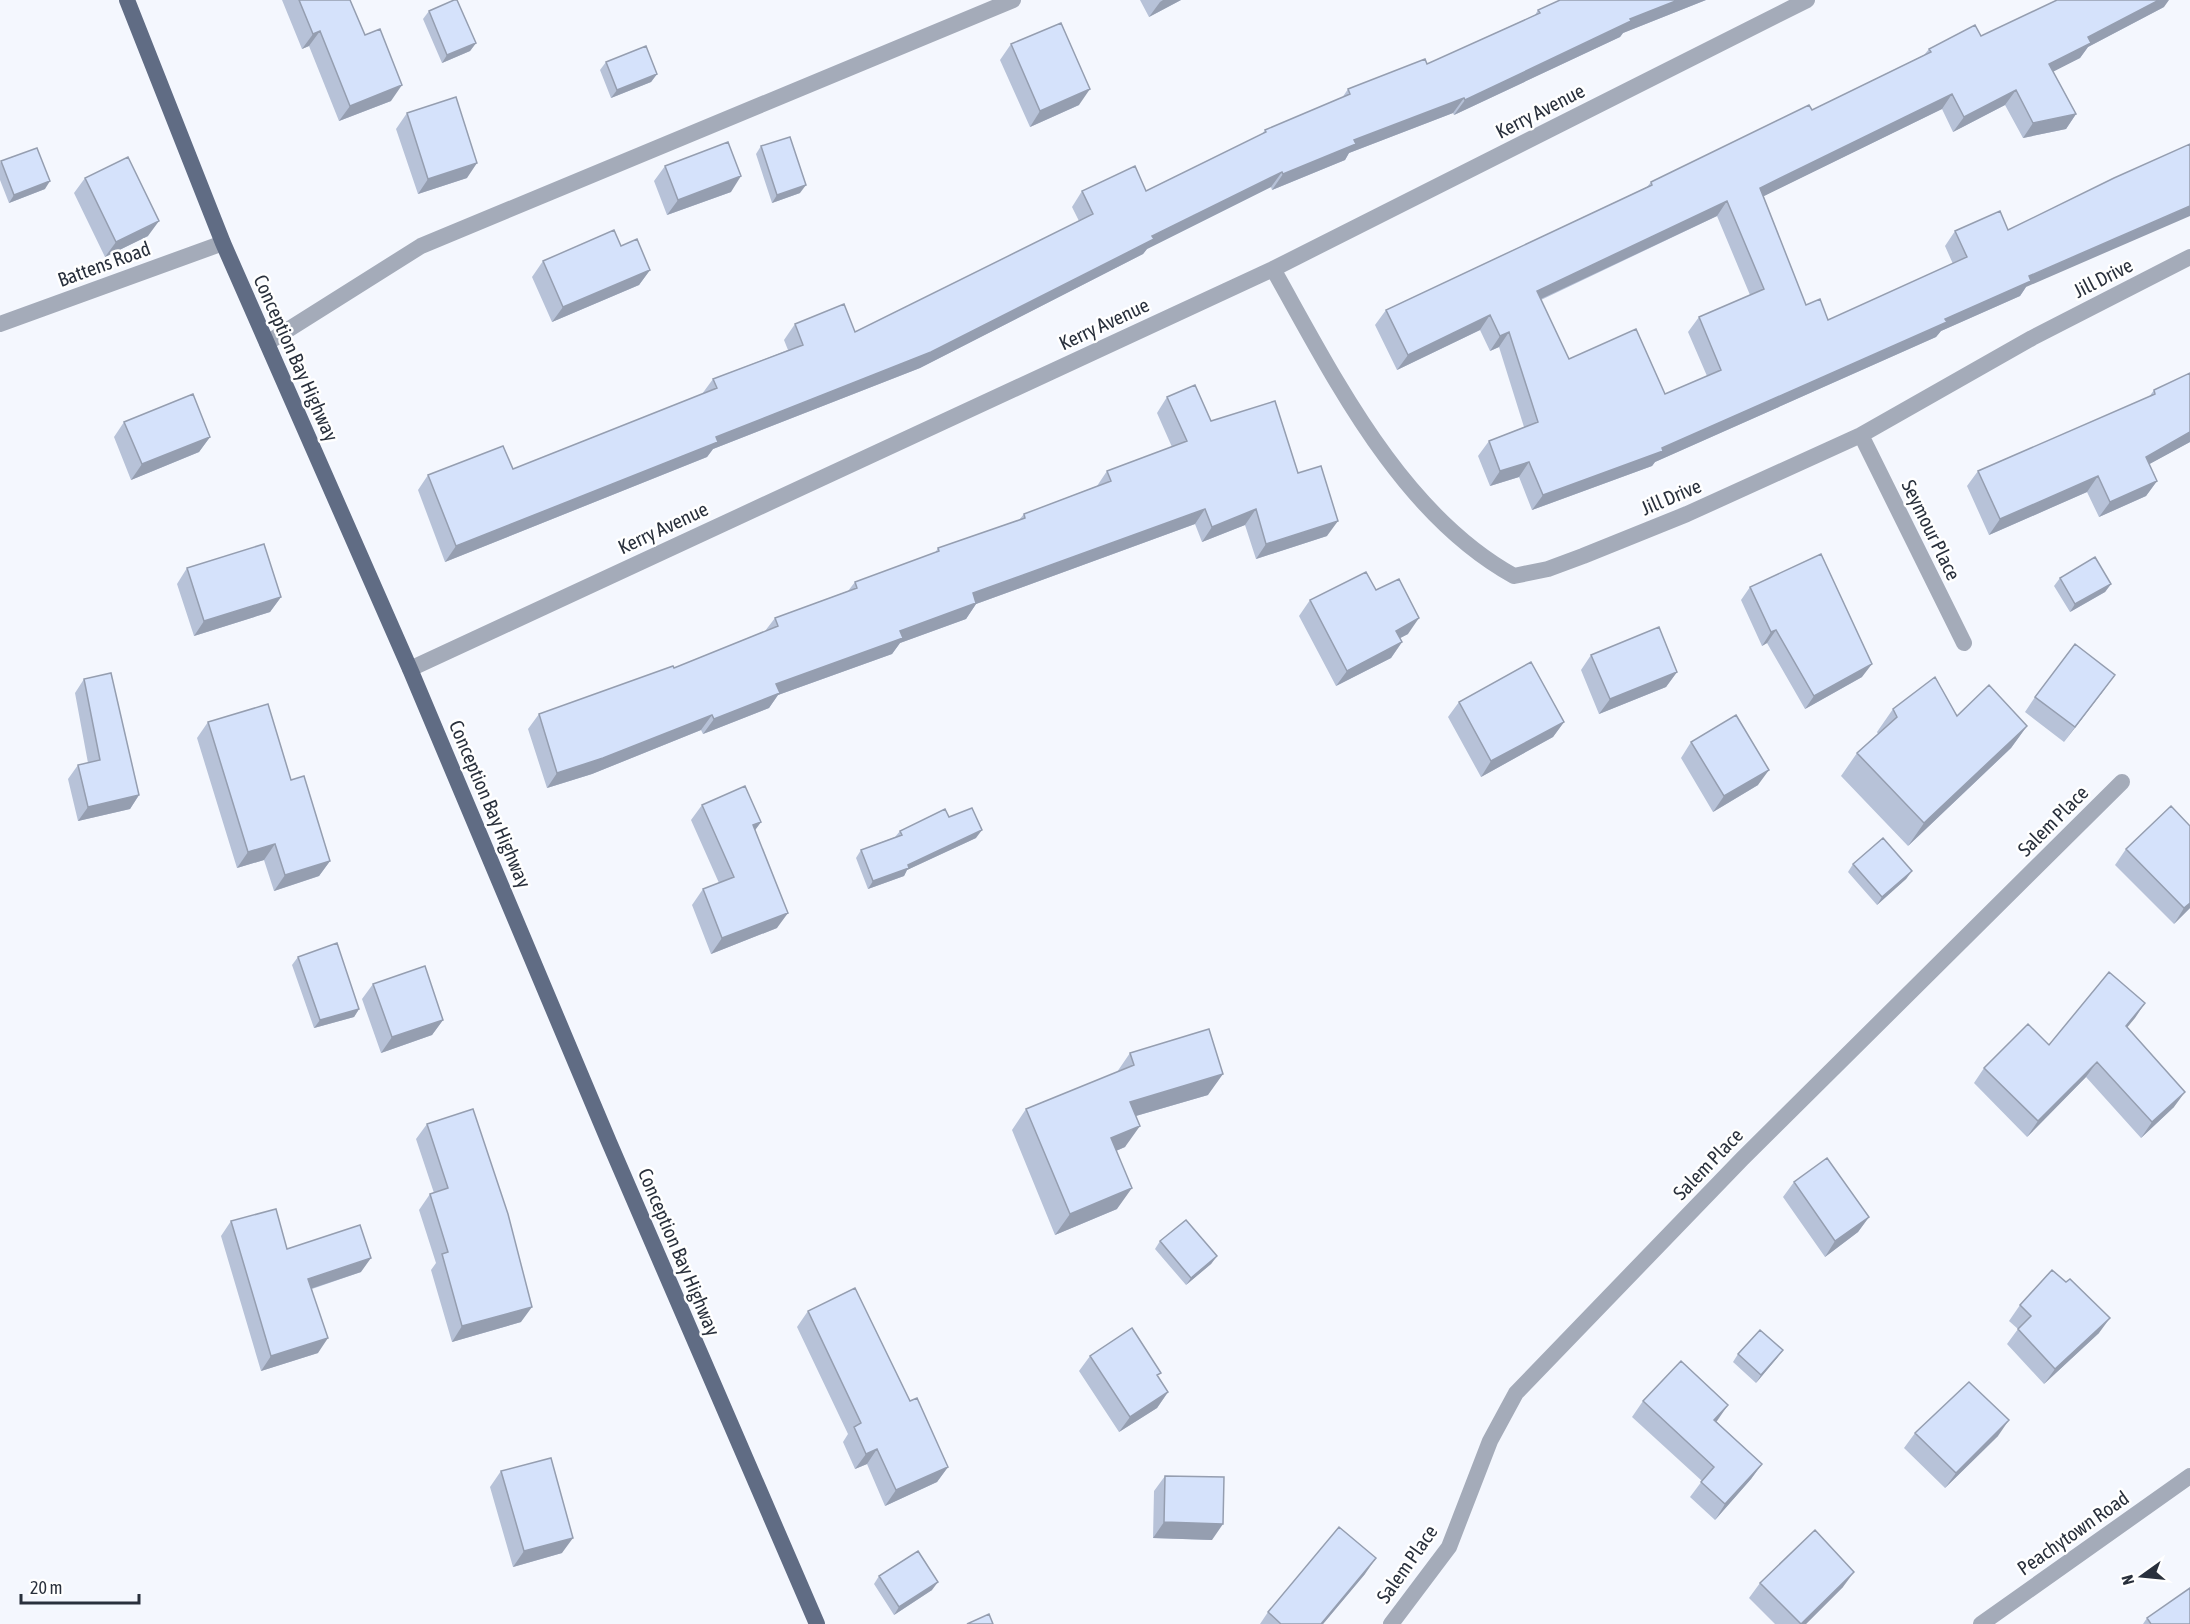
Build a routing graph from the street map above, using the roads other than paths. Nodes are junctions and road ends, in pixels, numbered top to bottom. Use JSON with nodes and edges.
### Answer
{"nodes":[{"id":1,"x":127,"y":0,"type":"edge"},
{"id":2,"x":1013,"y":0,"type":"edge"},
{"id":3,"x":1807,"y":0,"type":"edge"},
{"id":4,"x":223,"y":243,"type":"junction"},
{"id":5,"x":2190,"y":257,"type":"edge"},
{"id":6,"x":1273,"y":268,"type":"junction"},
{"id":7,"x":0,"y":324,"type":"edge"},
{"id":8,"x":267,"y":343,"type":"junction"},
{"id":9,"x":1861,"y":435,"type":"junction"},
{"id":10,"x":1964,"y":643,"type":"dead end"},
{"id":11,"x":410,"y":669,"type":"junction"},
{"id":12,"x":2122,"y":782,"type":"dead end"},
{"id":13,"x":2190,"y":1476,"type":"edge"},
{"id":14,"x":817,"y":1624,"type":"edge"},
{"id":15,"x":1391,"y":1624,"type":"edge"},
{"id":16,"x":1981,"y":1624,"type":"edge"}],
"edges":[{"from":1,"to":4,"type":"main road","name":"Conception Bay Highway"},
{"from":2,"to":8,"type":"street"},
{"from":3,"to":6,"type":"street","name":"Kerry Avenue"},
{"from":4,"to":7,"type":"street","name":"Battens Road"},
{"from":4,"to":8,"type":"main road","name":"Conception Bay Highway"},
{"from":5,"to":9,"type":"street","name":"Jill Drive"},
{"from":6,"to":9,"type":"street","name":"Jill Drive"},
{"from":6,"to":11,"type":"street","name":"Kerry Avenue"},
{"from":8,"to":11,"type":"main road","name":"Conception Bay Highway"},
{"from":9,"to":10,"type":"street","name":"Seymour Place"},
{"from":11,"to":14,"type":"main road","name":"Conception Bay Highway"},
{"from":12,"to":15,"type":"street","name":"Salem Place"},
{"from":13,"to":16,"type":"street","name":"Peachytown Road"}]}
